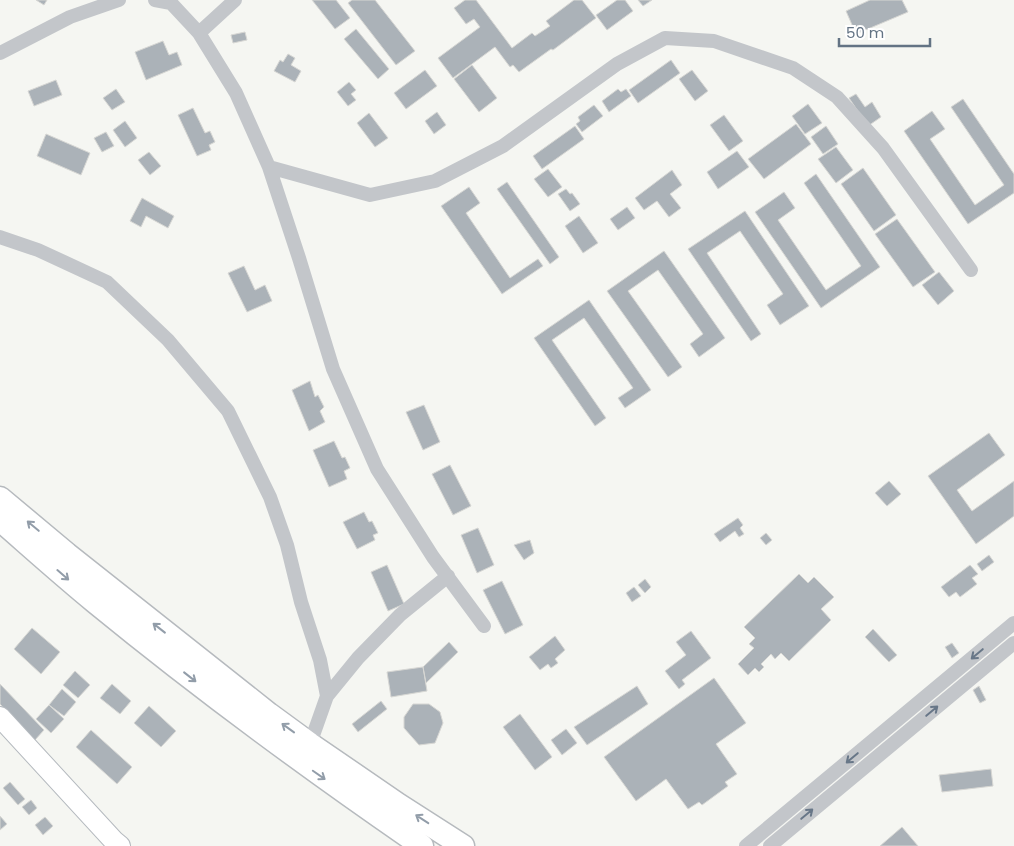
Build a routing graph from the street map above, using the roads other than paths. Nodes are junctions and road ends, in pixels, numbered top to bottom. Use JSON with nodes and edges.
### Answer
{"nodes":[{"id":1,"x":120,"y":0,"type":"edge"},
{"id":2,"x":155,"y":0,"type":"edge"},
{"id":3,"x":235,"y":0,"type":"edge"},
{"id":4,"x":199,"y":33,"type":"junction"},
{"id":5,"x":0,"y":53,"type":"edge"},
{"id":6,"x":268,"y":167,"type":"junction"},
{"id":7,"x":0,"y":236,"type":"edge"},
{"id":8,"x":971,"y":270,"type":"dead end"},
{"id":9,"x":0,"y":498,"type":"edge"},
{"id":10,"x":0,"y":520,"type":"edge"},
{"id":11,"x":448,"y":576,"type":"junction"},
{"id":12,"x":1014,"y":623,"type":"edge"},
{"id":13,"x":484,"y":626,"type":"dead end"},
{"id":14,"x":1014,"y":644,"type":"edge"},
{"id":15,"x":327,"y":696,"type":"junction"},
{"id":16,"x":0,"y":717,"type":"edge"},
{"id":17,"x":310,"y":744,"type":"junction"},
{"id":18,"x":120,"y":846,"type":"edge"},
{"id":19,"x":422,"y":846,"type":"edge"},
{"id":20,"x":463,"y":846,"type":"edge"},
{"id":21,"x":746,"y":846,"type":"edge"},
{"id":22,"x":770,"y":846,"type":"edge"}],
"edges":[{"from":1,"to":5,"type":"street"},
{"from":2,"to":4,"type":"street"},
{"from":3,"to":4,"type":"street"},
{"from":4,"to":6,"type":"street"},
{"from":6,"to":8,"type":"street"},
{"from":6,"to":11,"type":"street"},
{"from":7,"to":15,"type":"street"},
{"from":17,"to":9,"type":"main road","one_way":true},
{"from":10,"to":19,"type":"main road","one_way":true},
{"from":11,"to":13,"type":"street"},
{"from":11,"to":15,"type":"street"},
{"from":12,"to":21,"type":"street","one_way":true},
{"from":22,"to":14,"type":"street","one_way":true},
{"from":15,"to":17,"type":"street"},
{"from":16,"to":18,"type":"street"},
{"from":20,"to":17,"type":"main road","one_way":true}]}
